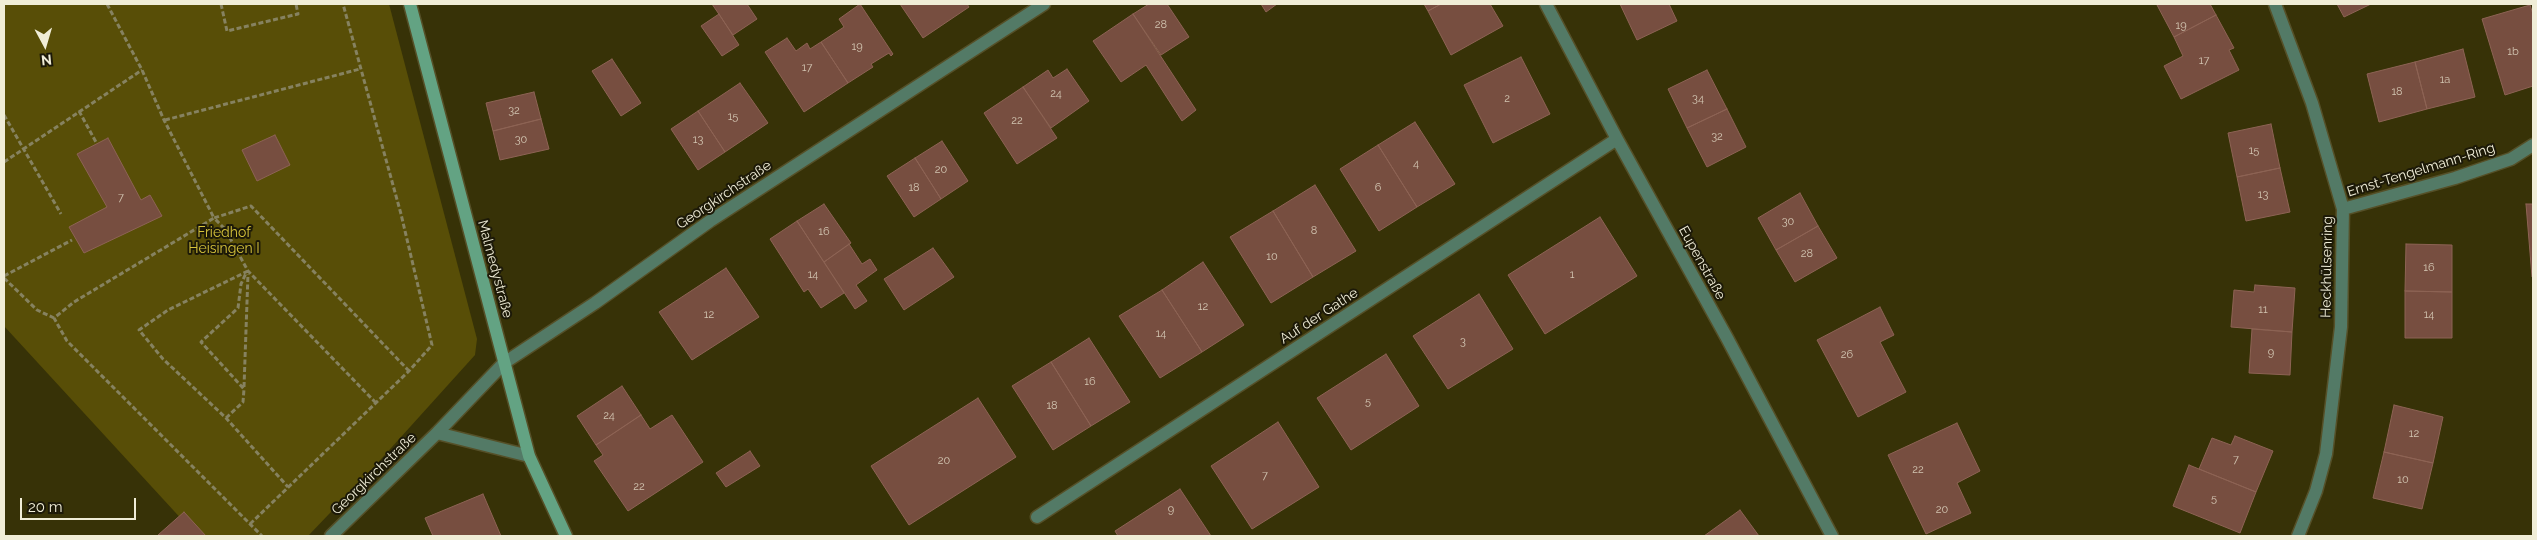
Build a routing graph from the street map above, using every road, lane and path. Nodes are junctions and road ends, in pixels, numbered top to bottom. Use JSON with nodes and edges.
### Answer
{"nodes":[{"id":1,"x":107,"y":4,"type":"edge"},
{"id":2,"x":221,"y":4,"type":"edge"},
{"id":3,"x":296,"y":4,"type":"edge"},
{"id":4,"x":343,"y":4,"type":"edge"},
{"id":5,"x":410,"y":4,"type":"edge"},
{"id":6,"x":1044,"y":4,"type":"edge"},
{"id":7,"x":1546,"y":4,"type":"edge"},
{"id":8,"x":2275,"y":4,"type":"edge"},
{"id":9,"x":360,"y":69,"type":"junction"},
{"id":10,"x":142,"y":70,"type":"junction"},
{"id":11,"x":79,"y":112,"type":"junction"},
{"id":12,"x":4,"y":115,"type":"edge"},
{"id":13,"x":164,"y":120,"type":"junction"},
{"id":14,"x":1617,"y":139,"type":"junction"},
{"id":15,"x":97,"y":144,"type":"dead end"},
{"id":16,"x":2533,"y":145,"type":"edge"},
{"id":17,"x":23,"y":149,"type":"junction"},
{"id":18,"x":4,"y":162,"type":"edge"},
{"id":19,"x":2343,"y":209,"type":"junction"},
{"id":20,"x":61,"y":214,"type":"dead end"},
{"id":21,"x":214,"y":218,"type":"junction"},
{"id":22,"x":72,"y":240,"type":"dead end"},
{"id":23,"x":248,"y":271,"type":"junction"},
{"id":24,"x":4,"y":277,"type":"edge"},
{"id":25,"x":54,"y":318,"type":"junction"},
{"id":26,"x":504,"y":363,"type":"junction"},
{"id":27,"x":408,"y":371,"type":"junction"},
{"id":28,"x":244,"y":389,"type":"junction"},
{"id":29,"x":376,"y":403,"type":"junction"},
{"id":30,"x":226,"y":418,"type":"junction"},
{"id":31,"x":438,"y":433,"type":"junction"},
{"id":32,"x":529,"y":456,"type":"junction"},
{"id":33,"x":288,"y":487,"type":"junction"},
{"id":34,"x":1037,"y":517,"type":"dead end"},
{"id":35,"x":250,"y":524,"type":"junction"},
{"id":36,"x":262,"y":536,"type":"edge"},
{"id":37,"x":331,"y":536,"type":"edge"},
{"id":38,"x":566,"y":536,"type":"edge"},
{"id":39,"x":1832,"y":536,"type":"edge"},
{"id":40,"x":2298,"y":536,"type":"edge"}],
"edges":[{"from":1,"to":10,"type":"path"},
{"from":2,"to":3,"type":"path"},
{"from":4,"to":9,"type":"path"},
{"from":5,"to":26,"type":"street","name":"Malmedystraße"},
{"from":6,"to":26,"type":"street","name":"Georgkirchstraße"},
{"from":7,"to":14,"type":"street","name":"Eupenstraße"},
{"from":8,"to":19,"type":"street","name":"Heckhülsenring"},
{"from":9,"to":13,"type":"path"},
{"from":9,"to":27,"type":"path"},
{"from":10,"to":11,"type":"path"},
{"from":10,"to":13,"type":"path"},
{"from":11,"to":15,"type":"path"},
{"from":11,"to":17,"type":"path"},
{"from":12,"to":17,"type":"path"},
{"from":13,"to":21,"type":"path"},
{"from":14,"to":34,"type":"street","name":"Auf der Gathe"},
{"from":14,"to":39,"type":"street","name":"Eupenstraße"},
{"from":16,"to":19,"type":"street","name":"Ernst-Tengelmann-Ring"},
{"from":17,"to":18,"type":"path"},
{"from":17,"to":20,"type":"path"},
{"from":19,"to":40,"type":"street","name":"Heckhülsenring"},
{"from":21,"to":23,"type":"path"},
{"from":21,"to":25,"type":"path"},
{"from":21,"to":27,"type":"path"},
{"from":22,"to":24,"type":"path"},
{"from":23,"to":28,"type":"path"},
{"from":23,"to":28,"type":"path"},
{"from":23,"to":29,"type":"path"},
{"from":23,"to":30,"type":"path"},
{"from":24,"to":25,"type":"path"},
{"from":25,"to":35,"type":"path"},
{"from":26,"to":31,"type":"street","name":"Georgkirchstraße"},
{"from":26,"to":32,"type":"street","name":"Malmedystraße"},
{"from":27,"to":29,"type":"path"},
{"from":28,"to":30,"type":"path"},
{"from":29,"to":33,"type":"path"},
{"from":30,"to":33,"type":"path"},
{"from":31,"to":32,"type":"street","name":"Georgkirchstraße"},
{"from":31,"to":37,"type":"street","name":"Georgkirchstraße"},
{"from":32,"to":38,"type":"street","name":"Malmedystraße"},
{"from":33,"to":35,"type":"path"},
{"from":35,"to":36,"type":"path"}]}
